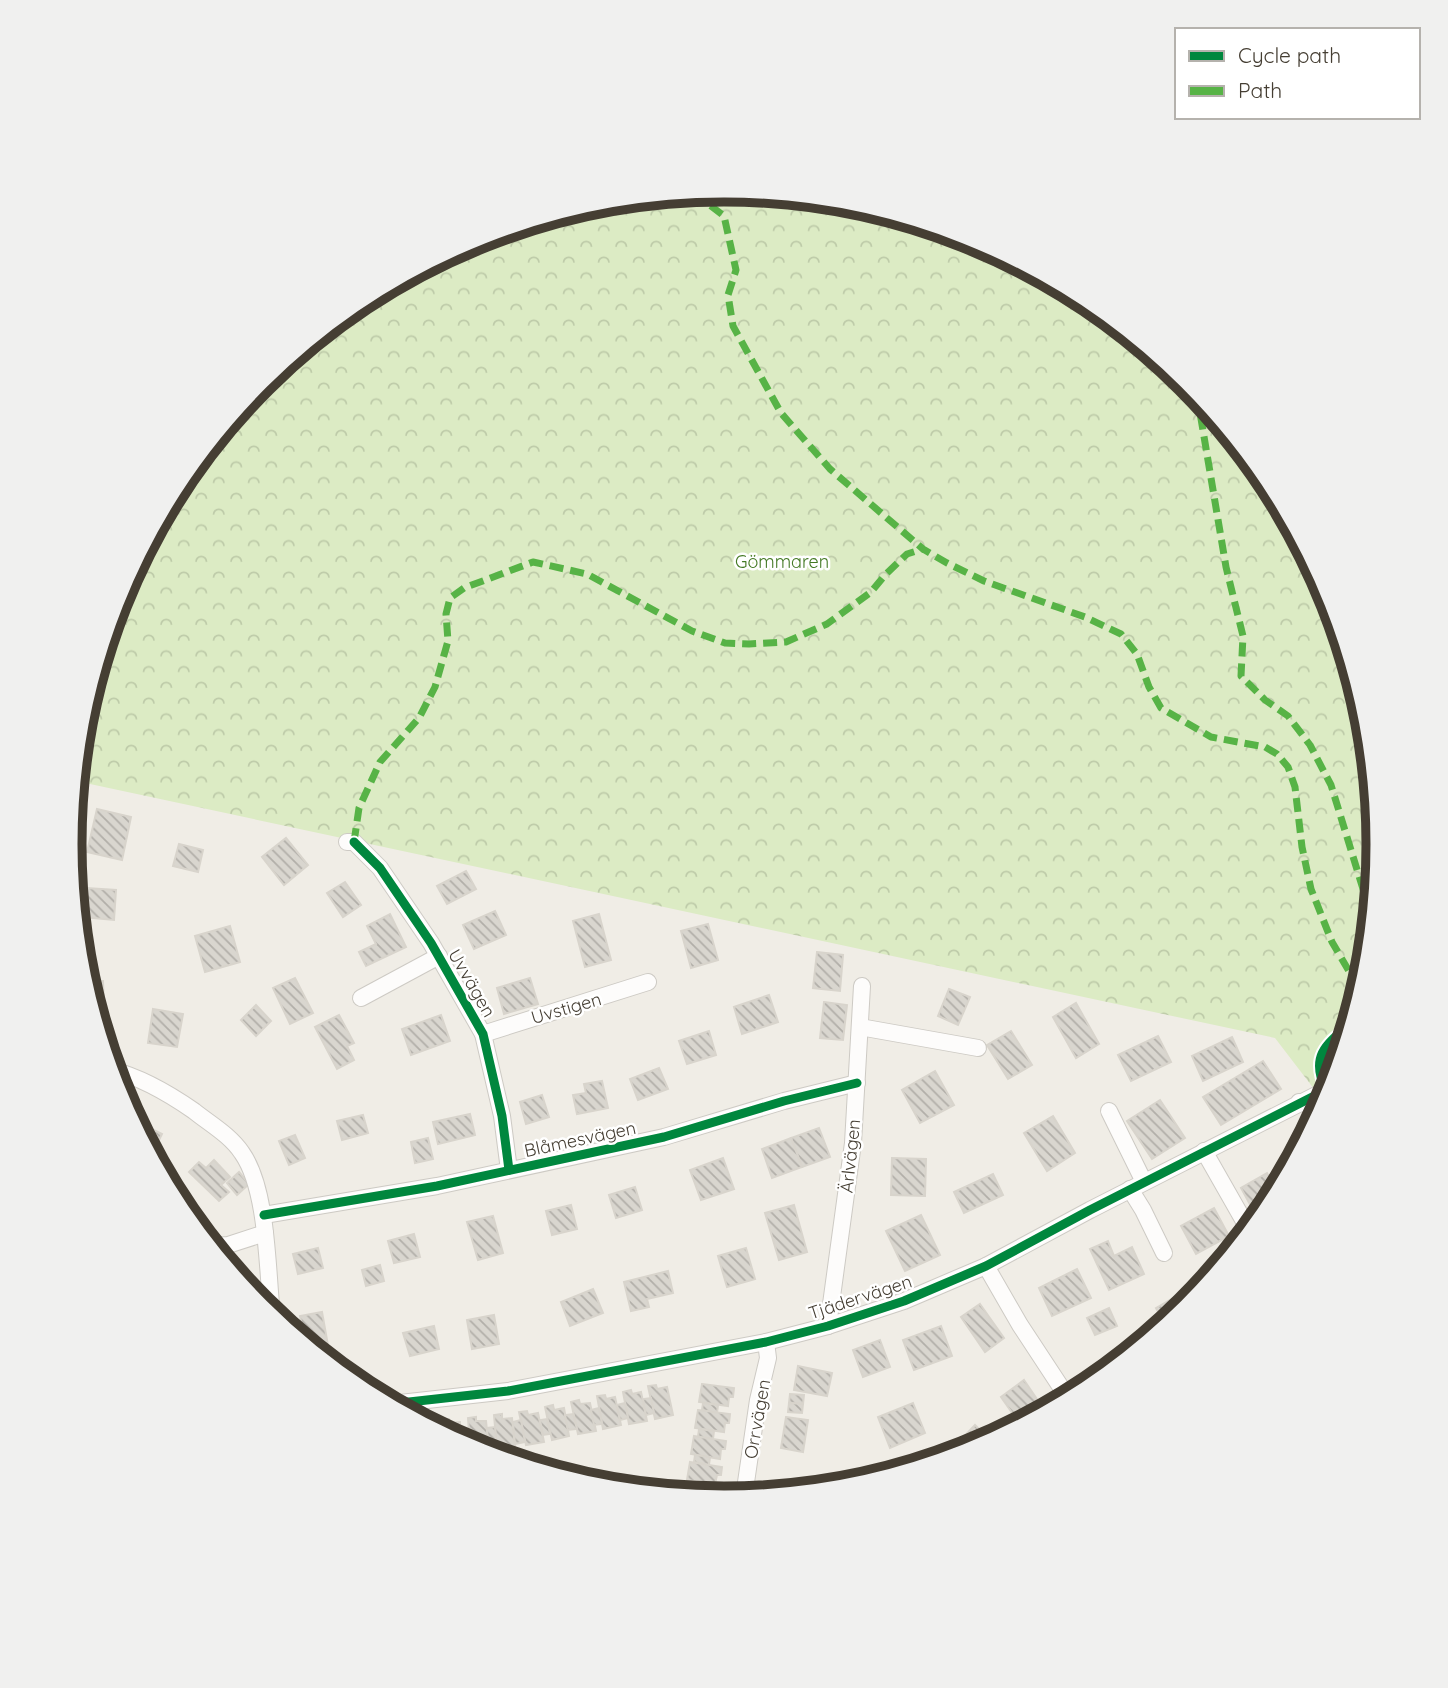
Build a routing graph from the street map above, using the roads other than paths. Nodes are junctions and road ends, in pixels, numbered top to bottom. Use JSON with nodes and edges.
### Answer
{"nodes":[{"id":1,"x":350,"y":842,"type":"dead end"},
{"id":2,"x":439,"y":956,"type":"junction"},
{"id":3,"x":648,"y":982,"type":"dead end"},
{"id":4,"x":862,"y":986,"type":"dead end"},
{"id":5,"x":361,"y":998,"type":"dead end"},
{"id":6,"x":860,"y":1027,"type":"junction"},
{"id":7,"x":483,"y":1034,"type":"junction"},
{"id":8,"x":978,"y":1048,"type":"dead end"},
{"id":9,"x":125,"y":1073,"type":"edge"},
{"id":10,"x":858,"y":1083,"type":"junction"},
{"id":11,"x":1315,"y":1095,"type":"edge"},
{"id":12,"x":1299,"y":1102,"type":"junction"},
{"id":13,"x":1310,"y":1106,"type":"edge"},
{"id":14,"x":1109,"y":1111,"type":"dead end"},
{"id":15,"x":1204,"y":1151,"type":"junction"},
{"id":16,"x":509,"y":1170,"type":"junction"},
{"id":17,"x":1137,"y":1186,"type":"junction"},
{"id":18,"x":264,"y":1215,"type":"junction"},
{"id":19,"x":1244,"y":1221,"type":"edge"},
{"id":20,"x":265,"y":1233,"type":"junction"},
{"id":21,"x":224,"y":1245,"type":"edge"},
{"id":22,"x":1164,"y":1252,"type":"dead end"},
{"id":23,"x":986,"y":1266,"type":"junction"},
{"id":24,"x":271,"y":1299,"type":"edge"},
{"id":25,"x":828,"y":1326,"type":"junction"},
{"id":26,"x":766,"y":1342,"type":"junction"},
{"id":27,"x":1062,"y":1389,"type":"edge"},
{"id":28,"x":407,"y":1402,"type":"edge"},
{"id":29,"x":746,"y":1485,"type":"edge"}],
"edges":[{"from":1,"to":2,"type":"street","name":"Uvvägen"},
{"from":2,"to":5,"type":"street"},
{"from":2,"to":7,"type":"street","name":"Uvvägen"},
{"from":3,"to":7,"type":"street","name":"Uvstigen"},
{"from":4,"to":6,"type":"street","name":"Ärlvägen"},
{"from":6,"to":8,"type":"street"},
{"from":6,"to":10,"type":"street","name":"Ärlvägen"},
{"from":7,"to":16,"type":"street","name":"Uvvägen"},
{"from":9,"to":18,"type":"street"},
{"from":10,"to":16,"type":"street","name":"Blåmesvägen"},
{"from":10,"to":25,"type":"street","name":"Ärlvägen"},
{"from":11,"to":12,"type":"street","name":"Tjädervägen"},
{"from":12,"to":13,"type":"street"},
{"from":12,"to":15,"type":"street","name":"Tjädervägen"},
{"from":14,"to":17,"type":"street"},
{"from":15,"to":17,"type":"street","name":"Tjädervägen"},
{"from":15,"to":19,"type":"street"},
{"from":16,"to":18,"type":"street","name":"Blåmesvägen"},
{"from":17,"to":22,"type":"street"},
{"from":17,"to":23,"type":"street","name":"Tjädervägen"},
{"from":18,"to":20,"type":"street"},
{"from":20,"to":21,"type":"street"},
{"from":20,"to":24,"type":"street"},
{"from":23,"to":25,"type":"street","name":"Tjädervägen"},
{"from":23,"to":27,"type":"street"},
{"from":25,"to":26,"type":"street","name":"Tjädervägen"},
{"from":26,"to":28,"type":"street","name":"Tjädervägen"},
{"from":26,"to":29,"type":"street","name":"Orrvägen"}]}
